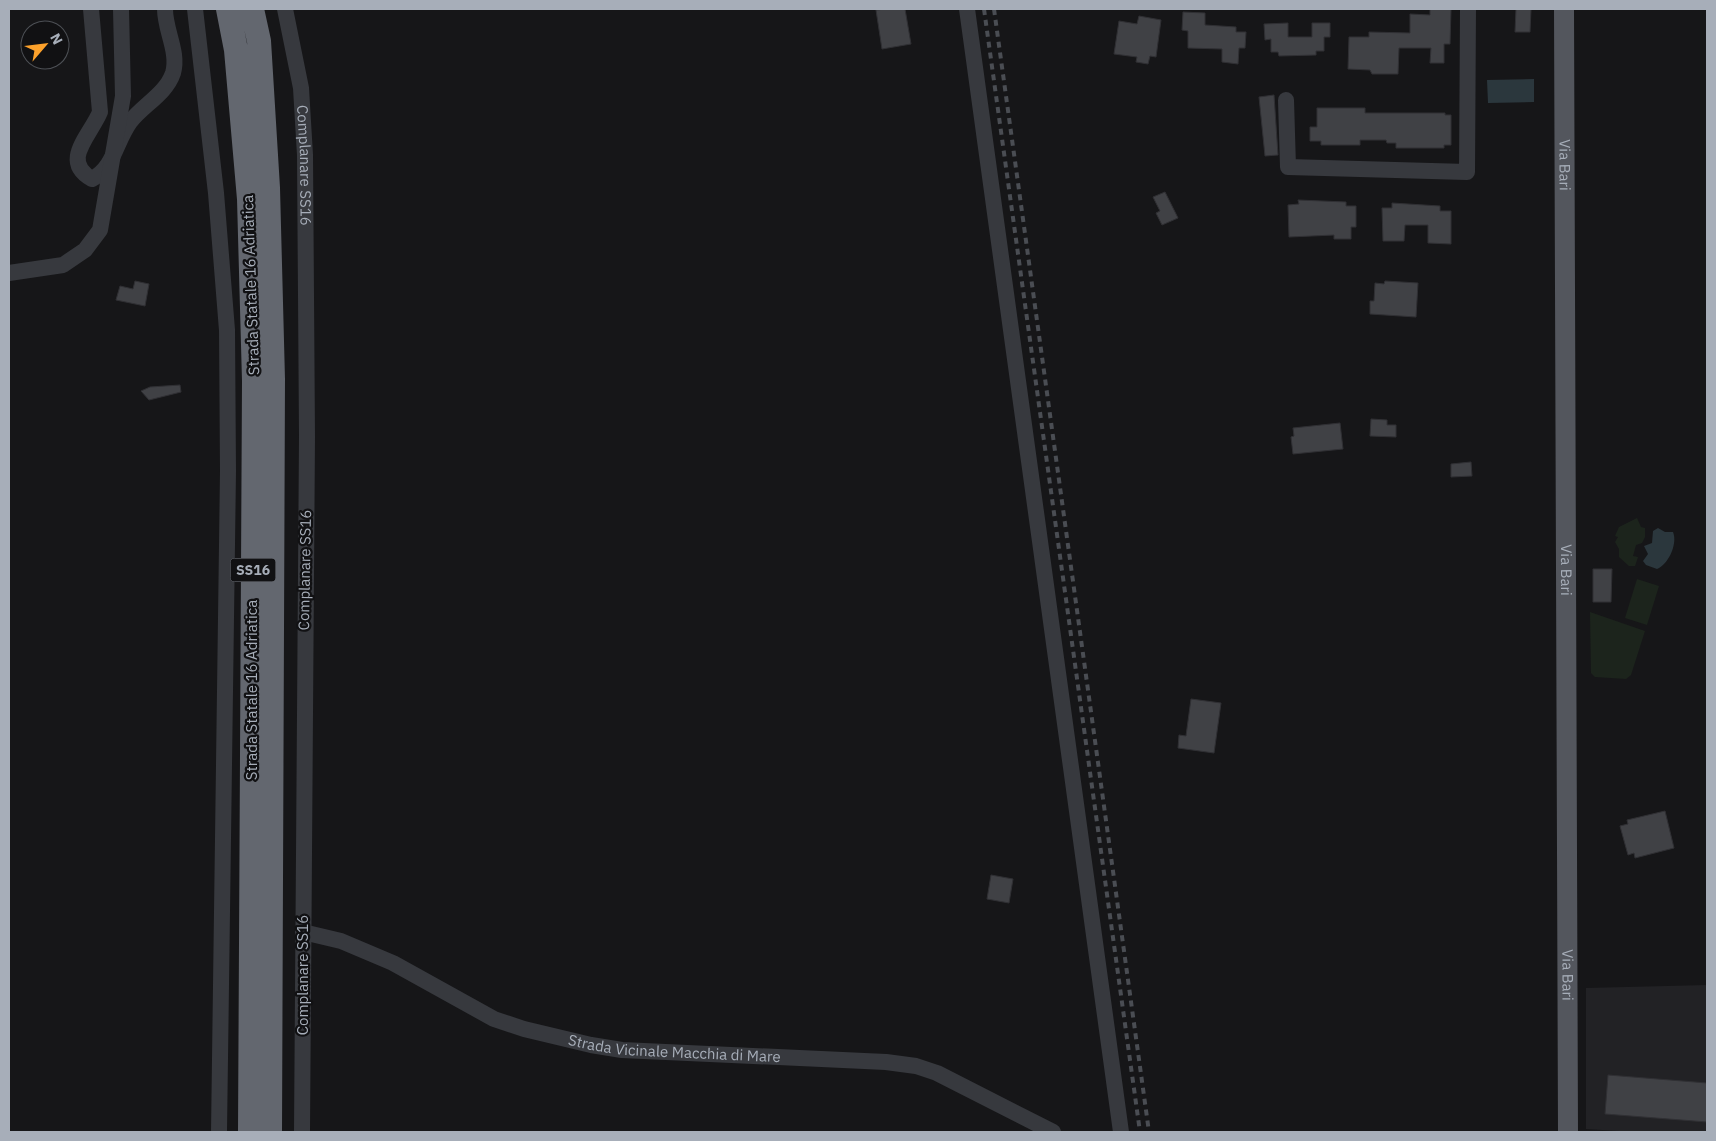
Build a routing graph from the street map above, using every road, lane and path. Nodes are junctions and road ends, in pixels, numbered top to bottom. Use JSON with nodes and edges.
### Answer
{"nodes":[{"id":1,"x":91,"y":9,"type":"edge"},
{"id":2,"x":120,"y":9,"type":"edge"},
{"id":3,"x":166,"y":9,"type":"edge"},
{"id":4,"x":195,"y":9,"type":"edge"},
{"id":5,"x":228,"y":9,"type":"edge"},
{"id":6,"x":252,"y":9,"type":"edge"},
{"id":7,"x":285,"y":9,"type":"edge"},
{"id":8,"x":967,"y":9,"type":"edge"},
{"id":9,"x":1468,"y":9,"type":"edge"},
{"id":10,"x":1564,"y":9,"type":"edge"},
{"id":11,"x":1286,"y":100,"type":"dead end"},
{"id":12,"x":111,"y":160,"type":"junction"},
{"id":13,"x":9,"y":273,"type":"edge"},
{"id":14,"x":303,"y":932,"type":"junction"},
{"id":15,"x":219,"y":1132,"type":"edge"},
{"id":16,"x":250,"y":1132,"type":"edge"},
{"id":17,"x":270,"y":1132,"type":"edge"},
{"id":18,"x":302,"y":1132,"type":"edge"},
{"id":19,"x":1053,"y":1132,"type":"edge"},
{"id":20,"x":1121,"y":1132,"type":"edge"},
{"id":21,"x":1568,"y":1132,"type":"edge"}],
"edges":[{"from":1,"to":12,"type":"street"},
{"from":2,"to":12,"type":"street"},
{"from":3,"to":12,"type":"street"},
{"from":4,"to":15,"type":"street"},
{"from":5,"to":16,"type":"highway","name":"Strada Statale 16 Adriatica","number":"SS16"},
{"from":6,"to":17,"type":"highway","name":"Strada Statale 16 Adriatica","number":"SS16"},
{"from":7,"to":14,"type":"street","name":"Complanare SS16"},
{"from":8,"to":20,"type":"street"},
{"from":9,"to":11,"type":"street"},
{"from":10,"to":21,"type":"main road","name":"Via Bari"},
{"from":12,"to":13,"type":"street"},
{"from":14,"to":18,"type":"street","name":"Complanare SS16"},
{"from":14,"to":19,"type":"street","name":"Strada Vicinale Macchia di Mare"}]}
